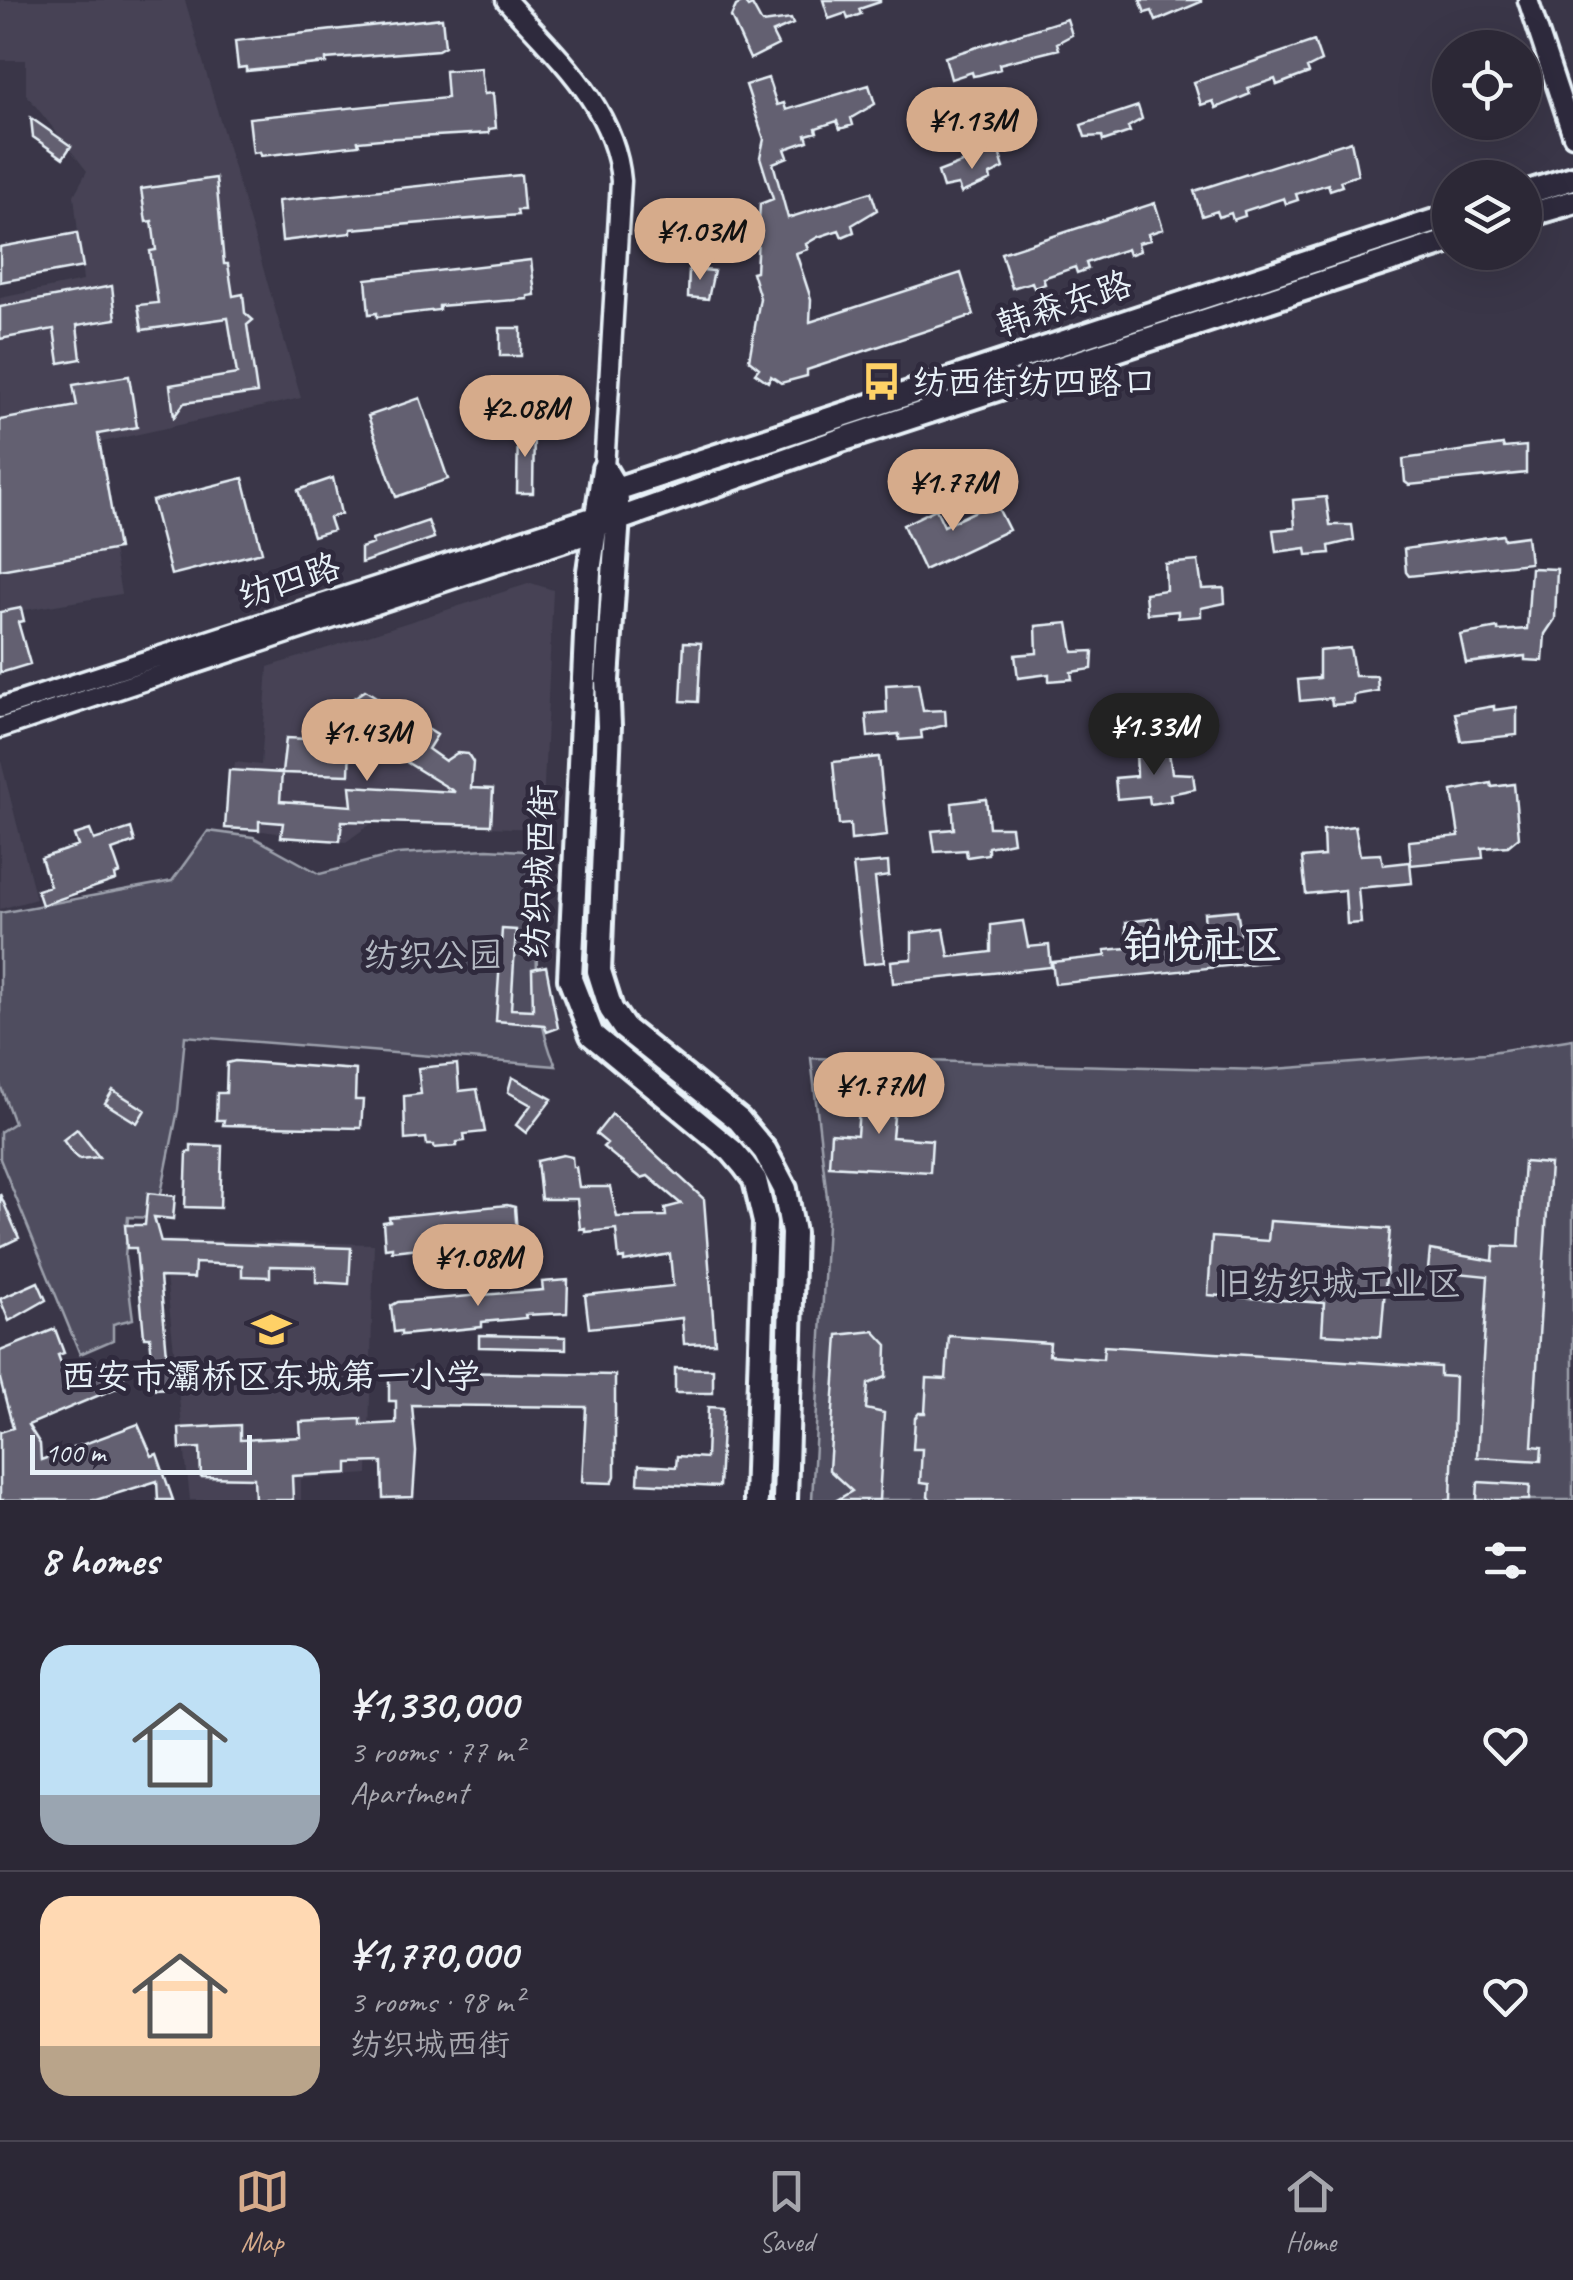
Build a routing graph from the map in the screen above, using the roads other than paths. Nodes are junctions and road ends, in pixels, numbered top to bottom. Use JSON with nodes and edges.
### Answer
{"nodes":[{"id":1,"x":506,"y":0,"type":"edge"},
{"id":2,"x":1528,"y":0,"type":"edge"},
{"id":3,"x":1573,"y":136,"type":"edge"},
{"id":4,"x":1573,"y":178,"type":"edge"},
{"id":5,"x":1542,"y":187,"type":"edge"},
{"id":6,"x":1573,"y":202,"type":"edge"},
{"id":7,"x":1542,"y":211,"type":"edge"},
{"id":8,"x":1432,"y":222,"type":"edge"},
{"id":9,"x":1432,"y":246,"type":"edge"},
{"id":10,"x":610,"y":479,"type":"junction"},
{"id":11,"x":603,"y":522,"type":"junction"},
{"id":12,"x":0,"y":708,"type":"edge"},
{"id":13,"x":0,"y":728,"type":"edge"},
{"id":14,"x":756,"y":1500,"type":"edge"},
{"id":15,"x":785,"y":1500,"type":"edge"}],
"edges":[{"from":1,"to":10,"type":"street","name":"纺织城西街"},
{"from":2,"to":3,"type":"street"},
{"from":4,"to":5,"type":"main road"},
{"from":6,"to":7,"type":"main road"},
{"from":8,"to":10,"type":"main road","name":"韩森东路"},
{"from":9,"to":11,"type":"main road","name":"韩森东路"},
{"from":10,"to":11,"type":"main road","name":"纺织城西街"},
{"from":11,"to":12,"type":"street","name":"纺四路"},
{"from":11,"to":13,"type":"street","name":"纺四路"},
{"from":11,"to":14,"type":"main road","name":"纺织城西街"},
{"from":11,"to":15,"type":"main road","name":"纺织城西街"}]}
